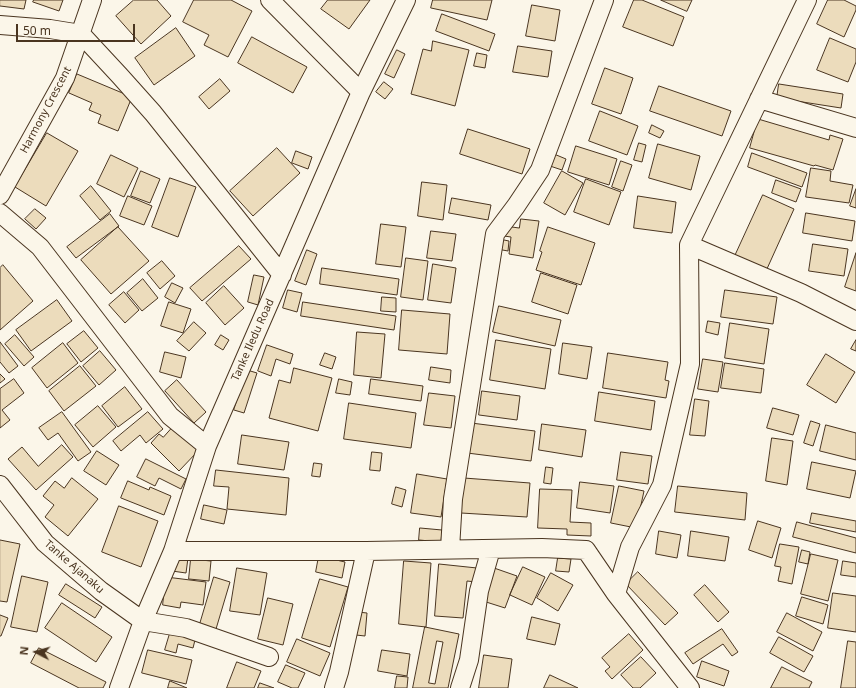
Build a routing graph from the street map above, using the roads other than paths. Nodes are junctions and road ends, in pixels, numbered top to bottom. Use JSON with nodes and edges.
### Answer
{"nodes":[{"id":1,"x":92,"y":0,"type":"edge"},
{"id":2,"x":270,"y":0,"type":"edge"},
{"id":3,"x":406,"y":0,"type":"edge"},
{"id":4,"x":604,"y":0,"type":"edge"},
{"id":5,"x":807,"y":0,"type":"edge"},
{"id":6,"x":0,"y":25,"type":"edge"},
{"id":7,"x":81,"y":34,"type":"junction"},
{"id":8,"x":361,"y":92,"type":"junction"},
{"id":9,"x":759,"y":99,"type":"junction"},
{"id":10,"x":856,"y":128,"type":"edge"},
{"id":11,"x":0,"y":195,"type":"edge"},
{"id":12,"x":0,"y":213,"type":"edge"},
{"id":13,"x":689,"y":245,"type":"junction"},
{"id":14,"x":282,"y":275,"type":"junction"},
{"id":15,"x":856,"y":321,"type":"edge"},
{"id":16,"x":207,"y":446,"type":"junction"},
{"id":17,"x":0,"y":485,"type":"edge"},
{"id":18,"x":450,"y":549,"type":"junction"},
{"id":19,"x":491,"y":549,"type":"junction"},
{"id":20,"x":173,"y":551,"type":"junction"},
{"id":21,"x":366,"y":551,"type":"junction"},
{"id":22,"x":616,"y":594,"type":"junction"},
{"id":23,"x":143,"y":620,"type":"junction"},
{"id":24,"x":269,"y":657,"type":"dead end"},
{"id":25,"x":119,"y":688,"type":"edge"},
{"id":26,"x":334,"y":688,"type":"edge"},
{"id":27,"x":460,"y":688,"type":"edge"},
{"id":28,"x":690,"y":688,"type":"edge"}],
"edges":[{"from":1,"to":7,"type":"street","name":"Harmony Crescent"},
{"from":2,"to":8,"type":"street"},
{"from":3,"to":8,"type":"street","name":"Tanke Iledu Road"},
{"from":4,"to":18,"type":"street"},
{"from":5,"to":9,"type":"street"},
{"from":6,"to":7,"type":"street"},
{"from":7,"to":11,"type":"street","name":"Harmony Crescent"},
{"from":7,"to":14,"type":"street"},
{"from":8,"to":14,"type":"street","name":"Tanke Iledu Road"},
{"from":9,"to":10,"type":"street"},
{"from":9,"to":13,"type":"street"},
{"from":12,"to":16,"type":"street"},
{"from":13,"to":15,"type":"street"},
{"from":13,"to":22,"type":"street"},
{"from":14,"to":16,"type":"street","name":"Tanke Iledu Road"},
{"from":16,"to":20,"type":"street","name":"Tanke Iledu Road"},
{"from":17,"to":23,"type":"street","name":"Tanke Ajanaku"},
{"from":18,"to":19,"type":"street"},
{"from":18,"to":21,"type":"street"},
{"from":19,"to":22,"type":"street"},
{"from":19,"to":27,"type":"street"},
{"from":20,"to":21,"type":"street"},
{"from":20,"to":23,"type":"street","name":"Tanke Iledu Road"},
{"from":21,"to":26,"type":"street"},
{"from":22,"to":28,"type":"street"},
{"from":23,"to":24,"type":"street"},
{"from":23,"to":25,"type":"street","name":"Tanke Iledu Road"}]}
